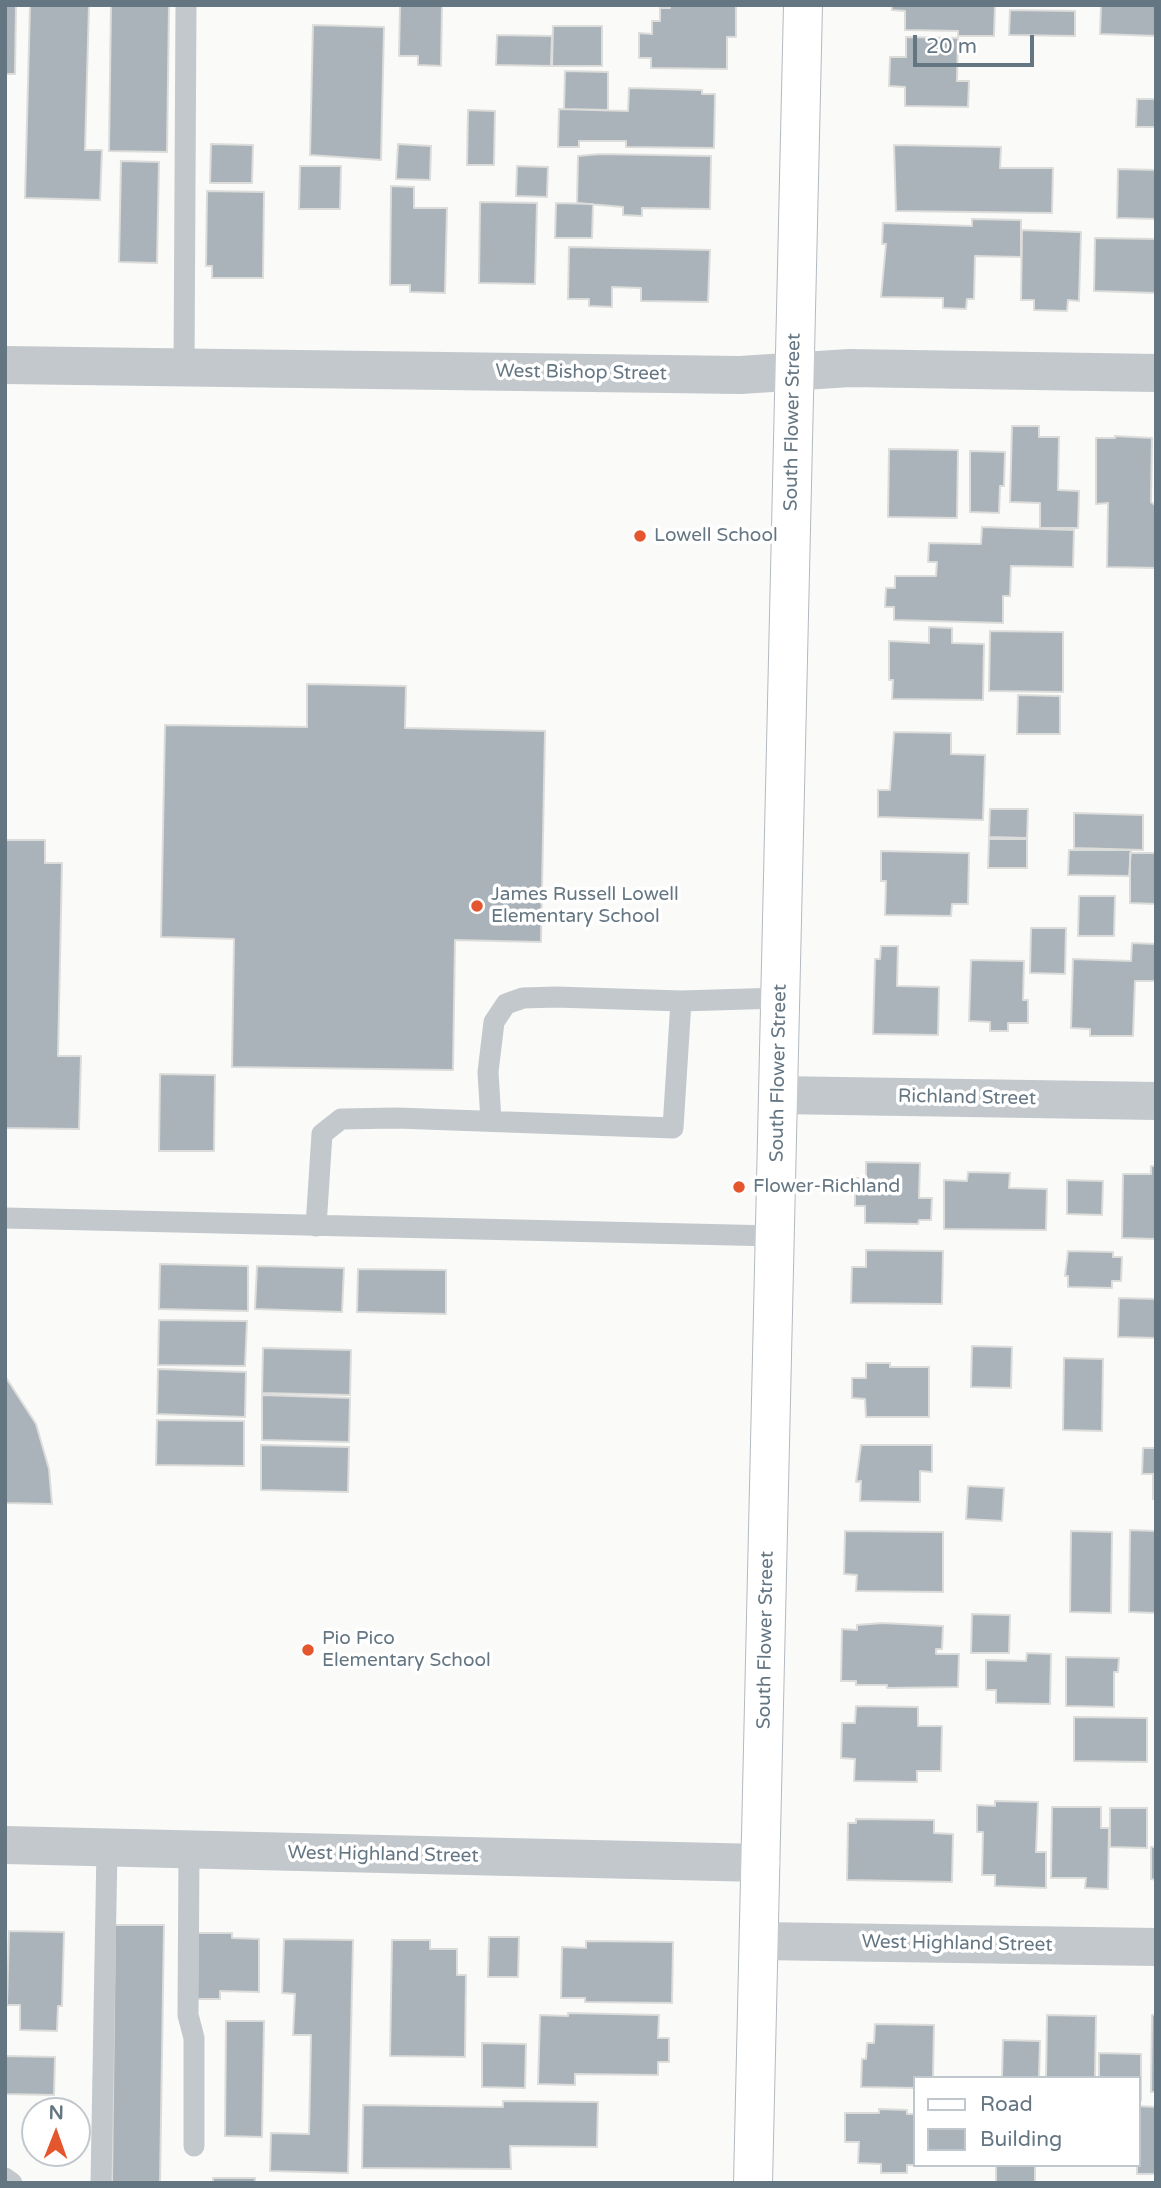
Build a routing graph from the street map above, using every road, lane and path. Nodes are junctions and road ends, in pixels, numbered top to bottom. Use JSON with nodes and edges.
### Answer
{"nodes":[{"id":1,"x":186,"y":5,"type":"edge"},
{"id":2,"x":803,"y":5,"type":"edge"},
{"id":3,"x":5,"y":365,"type":"edge"},
{"id":4,"x":184,"y":367,"type":"junction"},
{"id":5,"x":794,"y":372,"type":"junction"},
{"id":6,"x":1156,"y":373,"type":"edge"},
{"id":7,"x":780,"y":998,"type":"junction"},
{"id":8,"x":681,"y":1002,"type":"junction"},
{"id":9,"x":778,"y":1095,"type":"junction"},
{"id":10,"x":1156,"y":1101,"type":"edge"},
{"id":11,"x":491,"y":1121,"type":"junction"},
{"id":12,"x":5,"y":1218,"type":"edge"},
{"id":13,"x":316,"y":1226,"type":"junction"},
{"id":14,"x":775,"y":1236,"type":"junction"},
{"id":15,"x":5,"y":1845,"type":"edge"},
{"id":16,"x":107,"y":1848,"type":"junction"},
{"id":17,"x":189,"y":1850,"type":"junction"},
{"id":18,"x":761,"y":1863,"type":"junction"},
{"id":19,"x":759,"y":1941,"type":"junction"},
{"id":20,"x":1156,"y":1947,"type":"edge"},
{"id":21,"x":194,"y":2146,"type":"dead end"},
{"id":22,"x":5,"y":2178,"type":"edge"},
{"id":23,"x":12,"y":2183,"type":"edge"},
{"id":24,"x":101,"y":2183,"type":"edge"},
{"id":25,"x":753,"y":2183,"type":"edge"}],
"edges":[{"from":1,"to":4,"type":"lane"},
{"from":2,"to":5,"type":"street","name":"South Flower Street"},
{"from":3,"to":4,"type":"street","name":"West Bishop Street"},
{"from":4,"to":5,"type":"street","name":"West Bishop Street"},
{"from":5,"to":6,"type":"street","name":"West Bishop Street"},
{"from":5,"to":7,"type":"street","name":"South Flower Street"},
{"from":7,"to":8,"type":"lane"},
{"from":7,"to":9,"type":"street","name":"South Flower Street"},
{"from":8,"to":11,"type":"lane"},
{"from":8,"to":11,"type":"lane"},
{"from":9,"to":10,"type":"street","name":"Richland Street"},
{"from":9,"to":14,"type":"street","name":"South Flower Street"},
{"from":11,"to":13,"type":"lane"},
{"from":12,"to":13,"type":"lane"},
{"from":13,"to":14,"type":"lane"},
{"from":14,"to":18,"type":"street","name":"South Flower Street"},
{"from":15,"to":16,"type":"street","name":"West Highland Street"},
{"from":16,"to":17,"type":"street","name":"West Highland Street"},
{"from":16,"to":24,"type":"lane"},
{"from":17,"to":18,"type":"street","name":"West Highland Street"},
{"from":17,"to":21,"type":"lane"},
{"from":18,"to":19,"type":"street","name":"South Flower Street"},
{"from":19,"to":20,"type":"street","name":"West Highland Street"},
{"from":19,"to":25,"type":"street","name":"South Flower Street"},
{"from":22,"to":23,"type":"lane"}]}
